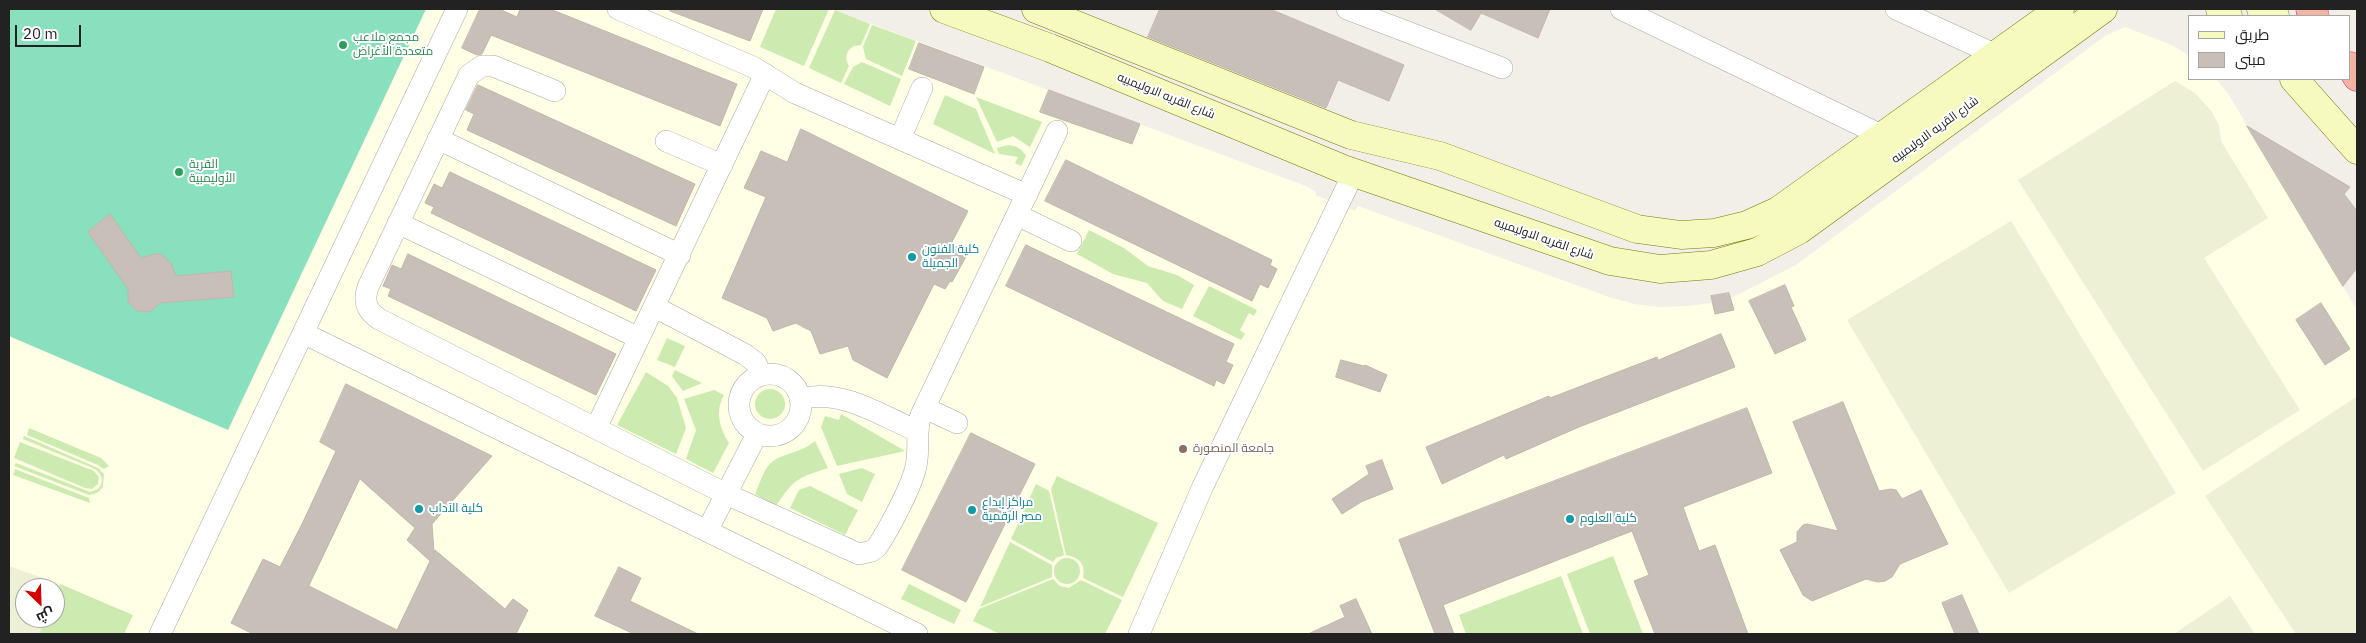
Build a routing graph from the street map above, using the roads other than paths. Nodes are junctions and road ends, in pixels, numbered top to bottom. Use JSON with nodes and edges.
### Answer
{"nodes":[{"id":1,"x":456,"y":9,"type":"edge"},
{"id":2,"x":618,"y":9,"type":"edge"},
{"id":3,"x":944,"y":9,"type":"edge"},
{"id":4,"x":1036,"y":9,"type":"edge"},
{"id":5,"x":1347,"y":9,"type":"edge"},
{"id":6,"x":1621,"y":9,"type":"edge"},
{"id":7,"x":1896,"y":9,"type":"edge"},
{"id":8,"x":2060,"y":9,"type":"edge"},
{"id":9,"x":2104,"y":9,"type":"edge"},
{"id":10,"x":2261,"y":9,"type":"edge"},
{"id":11,"x":2273,"y":15,"type":"edge"},
{"id":12,"x":1061,"y":19,"type":"junction"},
{"id":13,"x":1050,"y":48,"type":"junction"},
{"id":14,"x":1994,"y":54,"type":"junction"},
{"id":15,"x":1502,"y":68,"type":"dead end"},
{"id":16,"x":765,"y":74,"type":"junction"},
{"id":17,"x":2295,"y":80,"type":"edge"},
{"id":18,"x":922,"y":88,"type":"dead end"},
{"id":19,"x":555,"y":91,"type":"dead end"},
{"id":20,"x":1057,"y":131,"type":"dead end"},
{"id":21,"x":1883,"y":136,"type":"junction"},
{"id":22,"x":438,"y":139,"type":"junction"},
{"id":23,"x":900,"y":139,"type":"junction"},
{"id":24,"x":666,"y":141,"type":"dead end"},
{"id":25,"x":2357,"y":150,"type":"edge"},
{"id":26,"x":722,"y":165,"type":"junction"},
{"id":27,"x":1354,"y":172,"type":"junction"},
{"id":28,"x":1027,"y":195,"type":"junction"},
{"id":29,"x":1017,"y":215,"type":"junction"},
{"id":30,"x":398,"y":223,"type":"junction"},
{"id":31,"x":1637,"y":229,"type":"junction"},
{"id":32,"x":1071,"y":240,"type":"dead end"},
{"id":33,"x":680,"y":254,"type":"junction"},
{"id":34,"x":1632,"y":266,"type":"junction"},
{"id":35,"x":655,"y":307,"type":"junction"},
{"id":36,"x":303,"y":333,"type":"junction"},
{"id":37,"x":640,"y":338,"type":"junction"},
{"id":38,"x":761,"y":375,"type":"junction"},
{"id":39,"x":800,"y":399,"type":"junction"},
{"id":40,"x":925,"y":408,"type":"junction"},
{"id":41,"x":957,"y":423,"type":"dead end"},
{"id":42,"x":596,"y":428,"type":"junction"},
{"id":43,"x":917,"y":431,"type":"junction"},
{"id":44,"x":757,"y":434,"type":"junction"},
{"id":45,"x":726,"y":494,"type":"junction"},
{"id":46,"x":707,"y":531,"type":"junction"},
{"id":47,"x":160,"y":634,"type":"edge"},
{"id":48,"x":917,"y":634,"type":"edge"},
{"id":49,"x":1139,"y":634,"type":"edge"}],
"edges":[{"from":1,"to":36,"type":"street"},
{"from":2,"to":16,"type":"street"},
{"from":3,"to":13,"type":"main road","name":"شارع القريه الاوليمبيه"},
{"from":4,"to":12,"type":"main road","name":"شارع القريه الاوليمبيه"},
{"from":5,"to":15,"type":"street"},
{"from":6,"to":21,"type":"street"},
{"from":7,"to":14,"type":"street"},
{"from":8,"to":14,"type":"main road","name":"شارع القريه الاوليمبيه"},
{"from":9,"to":34,"type":"main road","name":"شارع القريه الاوليمبيه"},
{"from":10,"to":11,"type":"main road"},
{"from":12,"to":13,"type":"main road"},
{"from":12,"to":31,"type":"main road","name":"شارع القريه الاوليمبيه"},
{"from":13,"to":27,"type":"main road","name":"شارع القريه الاوليمبيه"},
{"from":14,"to":21,"type":"main road","name":"شارع القريه الاوليمبيه"},
{"from":16,"to":23,"type":"street"},
{"from":16,"to":26,"type":"street"},
{"from":17,"to":25,"type":"main road"},
{"from":18,"to":23,"type":"street"},
{"from":19,"to":22,"type":"street"},
{"from":20,"to":28,"type":"street"},
{"from":21,"to":31,"type":"main road","name":"شارع القريه الاوليمبيه"},
{"from":22,"to":30,"type":"street"},
{"from":22,"to":33,"type":"street"},
{"from":23,"to":28,"type":"street"},
{"from":24,"to":26,"type":"street"},
{"from":26,"to":33,"type":"street"},
{"from":27,"to":34,"type":"main road","name":"شارع القريه الاوليمبيه"},
{"from":27,"to":49,"type":"street"},
{"from":28,"to":29,"type":"street"},
{"from":29,"to":32,"type":"street"},
{"from":29,"to":40,"type":"street"},
{"from":30,"to":37,"type":"street"},
{"from":30,"to":42,"type":"street"},
{"from":31,"to":34,"type":"main road"},
{"from":33,"to":35,"type":"street"},
{"from":35,"to":37,"type":"street"},
{"from":35,"to":38,"type":"street"},
{"from":36,"to":46,"type":"street"},
{"from":36,"to":47,"type":"street"},
{"from":37,"to":42,"type":"street"},
{"from":38,"to":39,"type":"street"},
{"from":38,"to":44,"type":"street"},
{"from":39,"to":43,"type":"street"},
{"from":39,"to":44,"type":"street"},
{"from":40,"to":41,"type":"street"},
{"from":40,"to":43,"type":"street"},
{"from":42,"to":45,"type":"street"},
{"from":43,"to":45,"type":"street"},
{"from":44,"to":45,"type":"street"},
{"from":45,"to":46,"type":"street"},
{"from":46,"to":48,"type":"street"}]}
